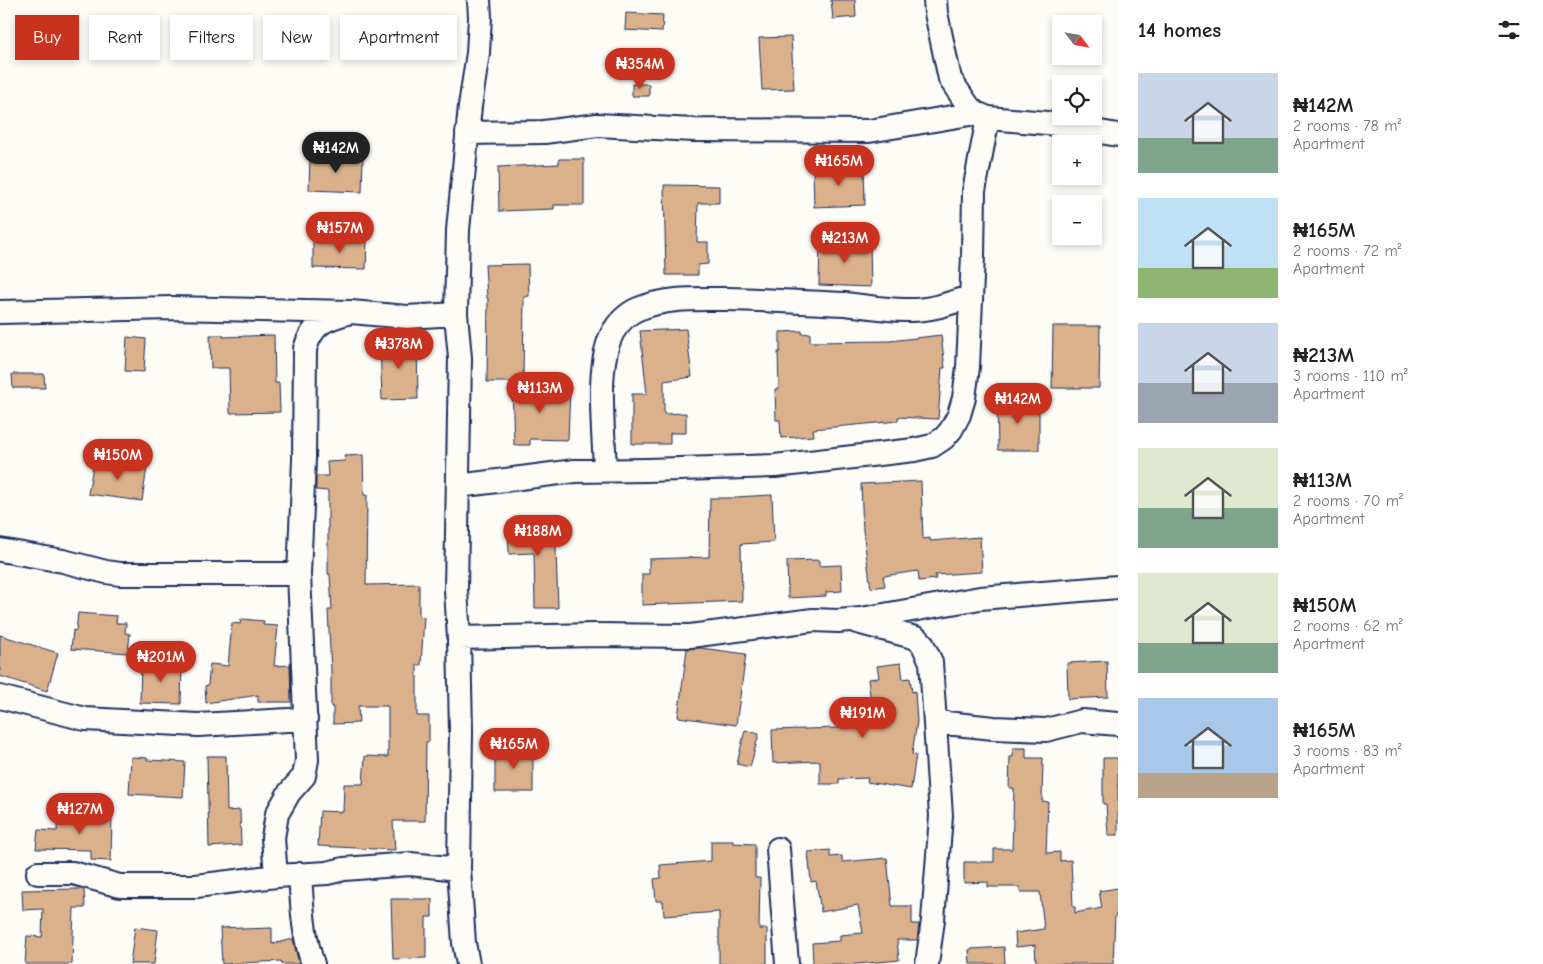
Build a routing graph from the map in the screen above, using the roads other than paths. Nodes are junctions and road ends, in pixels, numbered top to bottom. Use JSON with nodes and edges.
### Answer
{"nodes":[{"id":1,"x":479,"y":0,"type":"edge"},
{"id":2,"x":936,"y":0,"type":"edge"},
{"id":3,"x":982,"y":116,"type":"junction"},
{"id":4,"x":467,"y":133,"type":"junction"},
{"id":5,"x":1118,"y":135,"type":"edge"},
{"id":6,"x":971,"y":296,"type":"junction"},
{"id":7,"x":0,"y":312,"type":"edge"},
{"id":8,"x":350,"y":312,"type":"junction"},
{"id":9,"x":456,"y":314,"type":"junction"},
{"id":10,"x":605,"y":470,"type":"junction"},
{"id":11,"x":458,"y":486,"type":"junction"},
{"id":12,"x":0,"y":550,"type":"edge"},
{"id":13,"x":299,"y":574,"type":"junction"},
{"id":14,"x":1118,"y":587,"type":"edge"},
{"id":15,"x":849,"y":620,"type":"junction"},
{"id":16,"x":459,"y":638,"type":"junction"},
{"id":17,"x":0,"y":697,"type":"edge"},
{"id":18,"x":306,"y":719,"type":"junction"},
{"id":19,"x":936,"y":722,"type":"junction"},
{"id":20,"x":1118,"y":724,"type":"edge"},
{"id":21,"x":778,"y":849,"type":"dead end"},
{"id":22,"x":459,"y":869,"type":"junction"},
{"id":23,"x":38,"y":873,"type":"dead end"},
{"id":24,"x":300,"y":874,"type":"junction"},
{"id":25,"x":276,"y":876,"type":"junction"},
{"id":26,"x":313,"y":964,"type":"edge"},
{"id":27,"x":468,"y":964,"type":"edge"},
{"id":28,"x":787,"y":964,"type":"edge"},
{"id":29,"x":927,"y":964,"type":"edge"}],
"edges":[{"from":1,"to":4,"type":"street"},
{"from":2,"to":3,"type":"street"},
{"from":3,"to":4,"type":"street"},
{"from":3,"to":5,"type":"street"},
{"from":3,"to":6,"type":"street"},
{"from":4,"to":9,"type":"street"},
{"from":6,"to":10,"type":"street"},
{"from":6,"to":10,"type":"street"},
{"from":7,"to":8,"type":"street"},
{"from":8,"to":9,"type":"street"},
{"from":8,"to":13,"type":"street"},
{"from":9,"to":11,"type":"street"},
{"from":10,"to":11,"type":"street"},
{"from":11,"to":16,"type":"street"},
{"from":12,"to":13,"type":"street"},
{"from":13,"to":18,"type":"street"},
{"from":14,"to":15,"type":"street"},
{"from":15,"to":16,"type":"street"},
{"from":15,"to":19,"type":"street"},
{"from":16,"to":22,"type":"street"},
{"from":17,"to":18,"type":"street"},
{"from":18,"to":25,"type":"street"},
{"from":19,"to":20,"type":"street"},
{"from":19,"to":29,"type":"street"},
{"from":21,"to":28,"type":"street"},
{"from":22,"to":24,"type":"street"},
{"from":22,"to":27,"type":"street"},
{"from":23,"to":25,"type":"street"},
{"from":24,"to":25,"type":"street"},
{"from":24,"to":26,"type":"street"}]}
